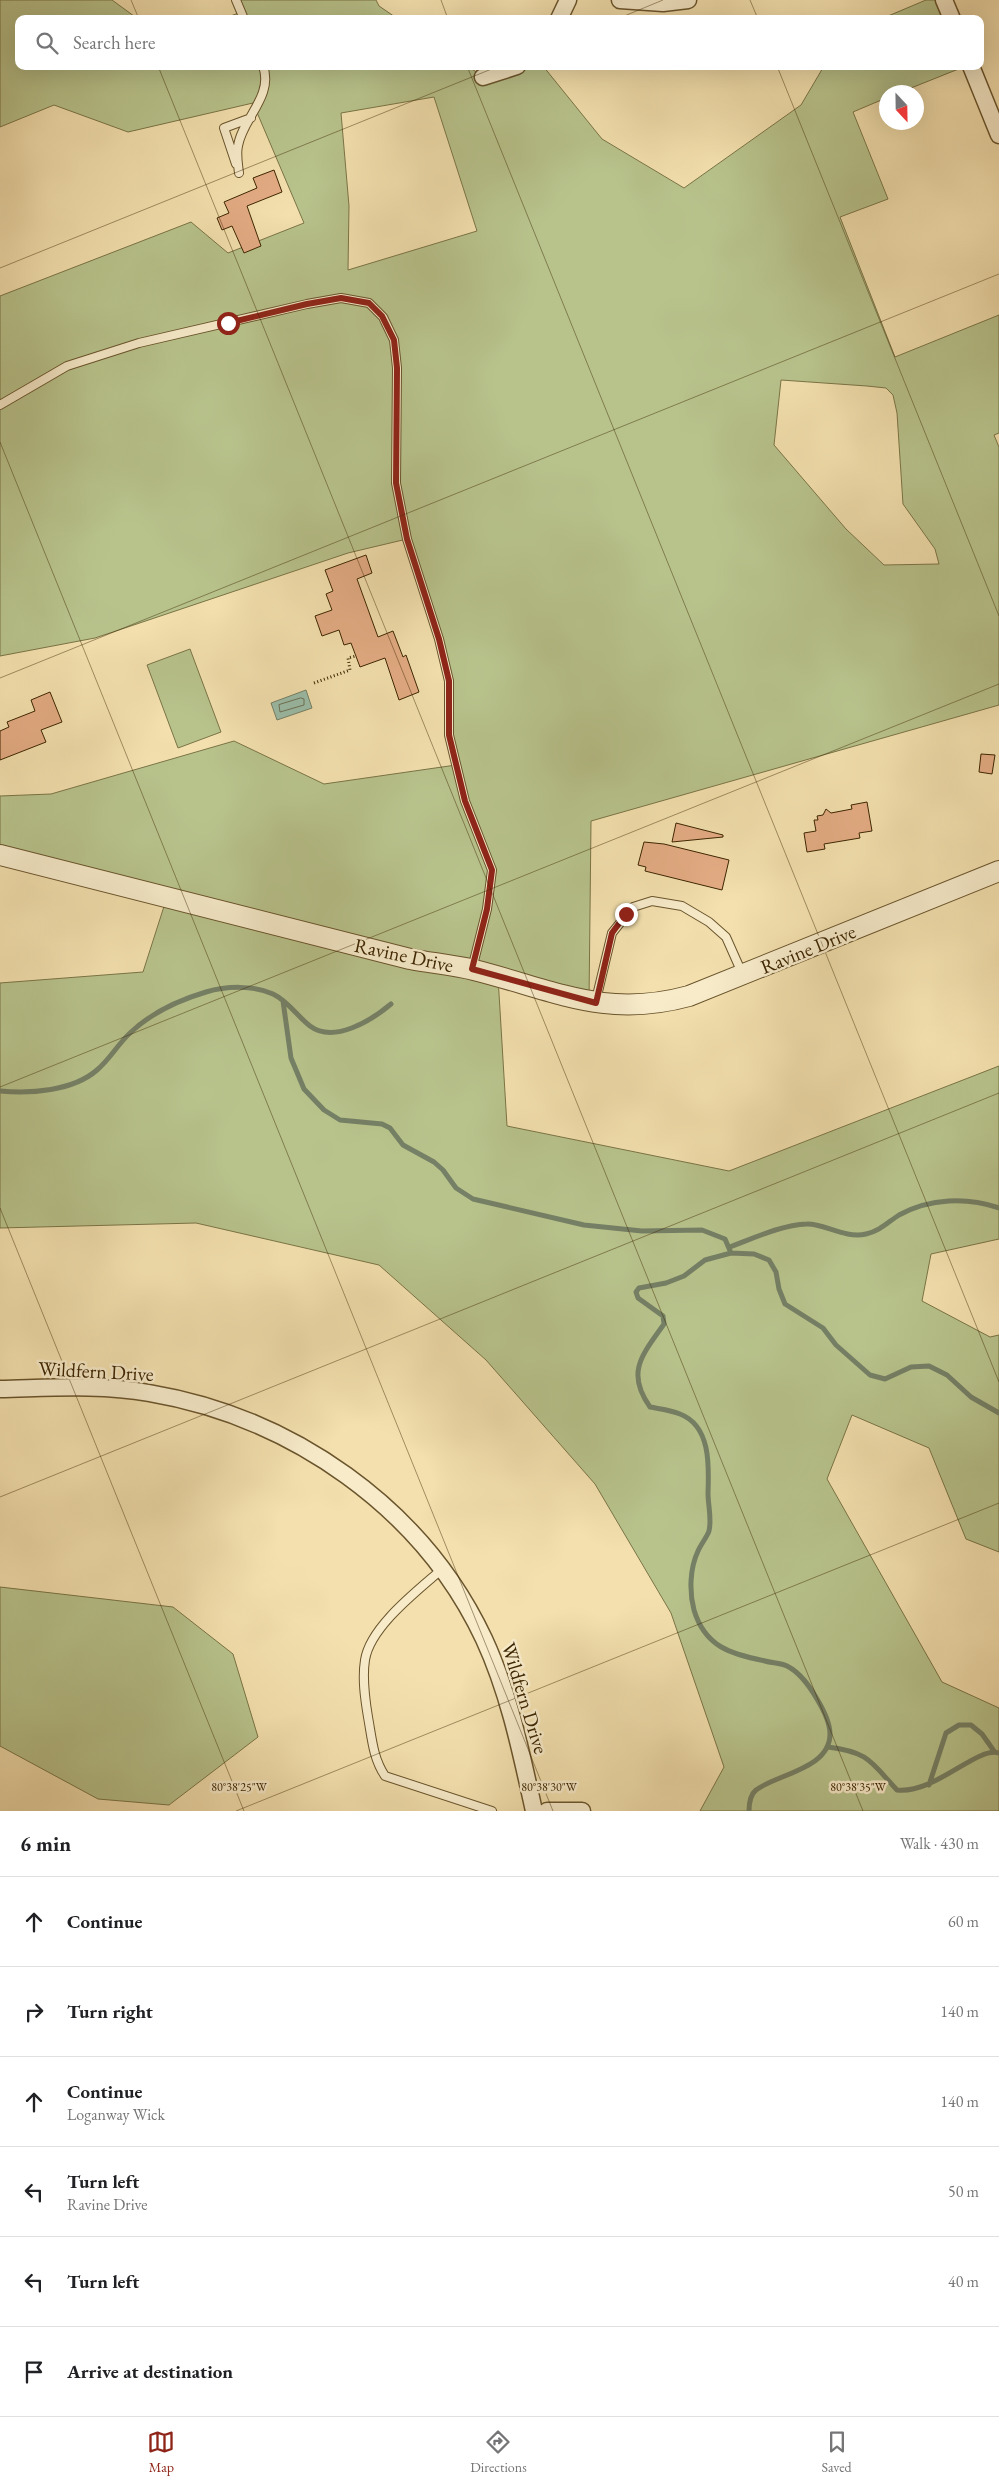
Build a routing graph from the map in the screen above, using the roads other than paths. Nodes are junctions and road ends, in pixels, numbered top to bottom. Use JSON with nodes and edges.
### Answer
{"nodes":[{"id":1,"x":236,"y":0,"type":"edge"},
{"id":2,"x":568,"y":0,"type":"edge"},
{"id":3,"x":620,"y":0,"type":"edge"},
{"id":4,"x":688,"y":0,"type":"edge"},
{"id":5,"x":944,"y":0,"type":"edge"},
{"id":6,"x":242,"y":15,"type":"edge"},
{"id":7,"x":561,"y":15,"type":"edge"},
{"id":8,"x":950,"y":15,"type":"edge"},
{"id":9,"x":264,"y":70,"type":"edge"},
{"id":10,"x":505,"y":70,"type":"edge"},
{"id":11,"x":973,"y":70,"type":"edge"},
{"id":12,"x":483,"y":77,"type":"dead end"},
{"id":13,"x":250,"y":118,"type":"junction"},
{"id":14,"x":999,"y":136,"type":"edge"},
{"id":15,"x":0,"y":404,"type":"edge"},
{"id":16,"x":0,"y":855,"type":"edge"},
{"id":17,"x":999,"y":870,"type":"edge"},
{"id":18,"x":472,"y":969,"type":"junction"},
{"id":19,"x":743,"y":975,"type":"junction"},
{"id":20,"x":596,"y":1003,"type":"junction"},
{"id":21,"x":0,"y":1389,"type":"edge"},
{"id":22,"x":441,"y":1570,"type":"junction"},
{"id":23,"x":492,"y":1811,"type":"edge"},
{"id":24,"x":534,"y":1811,"type":"edge"},
{"id":25,"x":547,"y":1811,"type":"edge"},
{"id":26,"x":573,"y":1811,"type":"edge"}],
"edges":[{"from":1,"to":6,"type":"lane"},
{"from":2,"to":7,"type":"street"},
{"from":3,"to":4,"type":"street"},
{"from":5,"to":8,"type":"street"},
{"from":9,"to":13,"type":"lane"},
{"from":10,"to":12,"type":"street"},
{"from":11,"to":14,"type":"street"},
{"from":13,"to":13,"type":"lane"},
{"from":15,"to":18,"type":"lane"},
{"from":16,"to":18,"type":"street","name":"Ravine Drive"},
{"from":17,"to":19,"type":"street","name":"Ravine Drive"},
{"from":18,"to":20,"type":"street","name":"Ravine Drive"},
{"from":19,"to":20,"type":"street","name":"Ravine Drive"},
{"from":19,"to":20,"type":"lane"},
{"from":21,"to":22,"type":"street","name":"Wildfern Drive"},
{"from":22,"to":23,"type":"lane"},
{"from":22,"to":24,"type":"street","name":"Wildfern Drive"},
{"from":25,"to":26,"type":"street"}]}
